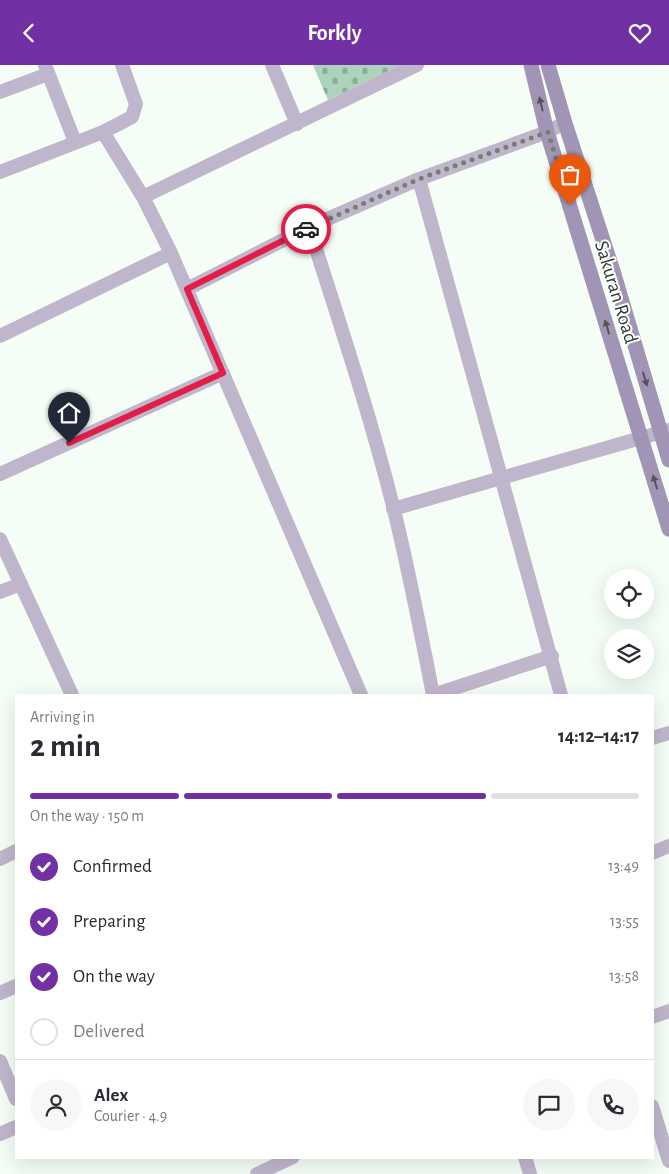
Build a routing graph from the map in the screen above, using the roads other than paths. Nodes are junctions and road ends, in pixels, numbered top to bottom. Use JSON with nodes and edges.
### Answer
{"nodes":[{"id":1,"x":122,"y":65,"type":"edge"},
{"id":2,"x":272,"y":65,"type":"edge"},
{"id":3,"x":417,"y":65,"type":"edge"},
{"id":4,"x":531,"y":65,"type":"edge"},
{"id":5,"x":548,"y":65,"type":"edge"},
{"id":6,"x":46,"y":69,"type":"edge"},
{"id":7,"x":0,"y":92,"type":"edge"},
{"id":8,"x":565,"y":123,"type":"junction"},
{"id":9,"x":297,"y":124,"type":"junction"},
{"id":10,"x":103,"y":132,"type":"junction"},
{"id":11,"x":548,"y":132,"type":"junction"},
{"id":12,"x":75,"y":142,"type":"junction"},
{"id":13,"x":0,"y":172,"type":"edge"},
{"id":14,"x":419,"y":179,"type":"junction"},
{"id":15,"x":143,"y":197,"type":"junction"},
{"id":16,"x":309,"y":227,"type":"junction"},
{"id":17,"x":171,"y":253,"type":"junction"},
{"id":18,"x":613,"y":271,"type":"junction"},
{"id":19,"x":592,"y":279,"type":"junction"},
{"id":20,"x":187,"y":289,"type":"junction"},
{"id":21,"x":0,"y":336,"type":"edge"},
{"id":22,"x":223,"y":373,"type":"junction"},
{"id":23,"x":665,"y":432,"type":"edge"},
{"id":24,"x":641,"y":438,"type":"junction"},
{"id":25,"x":669,"y":460,"type":"edge"},
{"id":26,"x":0,"y":474,"type":"edge"},
{"id":27,"x":502,"y":478,"type":"junction"},
{"id":28,"x":393,"y":509,"type":"junction"},
{"id":29,"x":669,"y":529,"type":"edge"},
{"id":30,"x":0,"y":539,"type":"edge"},
{"id":31,"x":21,"y":584,"type":"junction"},
{"id":32,"x":0,"y":593,"type":"edge"},
{"id":33,"x":552,"y":656,"type":"junction"},
{"id":34,"x":72,"y":694,"type":"edge"},
{"id":35,"x":361,"y":694,"type":"edge"},
{"id":36,"x":433,"y":694,"type":"edge"},
{"id":37,"x":436,"y":694,"type":"edge"},
{"id":38,"x":561,"y":694,"type":"edge"},
{"id":39,"x":669,"y":733,"type":"edge"},
{"id":40,"x":654,"y":737,"type":"edge"},
{"id":41,"x":669,"y":846,"type":"edge"},
{"id":42,"x":15,"y":852,"type":"edge"},
{"id":43,"x":654,"y":852,"type":"edge"},
{"id":44,"x":0,"y":859,"type":"edge"},
{"id":45,"x":15,"y":986,"type":"edge"},
{"id":46,"x":0,"y":993,"type":"edge"},
{"id":47,"x":669,"y":1011,"type":"edge"},
{"id":48,"x":654,"y":1016,"type":"edge"},
{"id":49,"x":0,"y":1061,"type":"edge"},
{"id":50,"x":15,"y":1097,"type":"edge"},
{"id":51,"x":654,"y":1112,"type":"edge"},
{"id":52,"x":15,"y":1127,"type":"edge"},
{"id":53,"x":0,"y":1134,"type":"edge"},
{"id":54,"x":290,"y":1159,"type":"edge"},
{"id":55,"x":526,"y":1159,"type":"edge"},
{"id":56,"x":669,"y":1161,"type":"edge"},
{"id":57,"x":258,"y":1174,"type":"edge"},
{"id":58,"x":530,"y":1174,"type":"edge"}],
"edges":[{"from":1,"to":10,"type":"street"},
{"from":2,"to":9,"type":"street"},
{"from":3,"to":9,"type":"street"},
{"from":11,"to":4,"type":"main road","name":"Sakuran Road","one_way":true},
{"from":5,"to":8,"type":"main road","name":"Sakuran Road"},
{"from":6,"to":7,"type":"street"},
{"from":6,"to":12,"type":"street"},
{"from":8,"to":11,"type":"street"},
{"from":8,"to":18,"type":"main road","name":"Sakuran Road"},
{"from":9,"to":15,"type":"street"},
{"from":10,"to":12,"type":"street"},
{"from":10,"to":15,"type":"street"},
{"from":11,"to":14,"type":"street"},
{"from":11,"to":19,"type":"main road","name":"Sakuran Road"},
{"from":12,"to":13,"type":"street"},
{"from":14,"to":16,"type":"street"},
{"from":14,"to":27,"type":"street"},
{"from":15,"to":17,"type":"street"},
{"from":16,"to":20,"type":"street"},
{"from":16,"to":28,"type":"street"},
{"from":17,"to":20,"type":"street"},
{"from":17,"to":21,"type":"street"},
{"from":18,"to":19,"type":"main road"},
{"from":18,"to":23,"type":"main road","name":"Sakuran Road","one_way":true},
{"from":24,"to":19,"type":"main road","name":"Sakuran Road","one_way":true},
{"from":20,"to":22,"type":"street"},
{"from":22,"to":26,"type":"street"},
{"from":22,"to":35,"type":"street"},
{"from":23,"to":24,"type":"street"},
{"from":23,"to":25,"type":"main road","name":"Sakuran Road"},
{"from":24,"to":27,"type":"street"},
{"from":29,"to":24,"type":"main road","name":"Sakuran Road","one_way":true},
{"from":27,"to":28,"type":"street"},
{"from":27,"to":33,"type":"street"},
{"from":28,"to":36,"type":"street"},
{"from":30,"to":31,"type":"street"},
{"from":31,"to":32,"type":"street"},
{"from":31,"to":34,"type":"street"},
{"from":33,"to":37,"type":"street"},
{"from":33,"to":38,"type":"street"},
{"from":39,"to":40,"type":"street"},
{"from":41,"to":43,"type":"street"},
{"from":42,"to":44,"type":"street"},
{"from":45,"to":46,"type":"street"},
{"from":47,"to":48,"type":"street"},
{"from":49,"to":50,"type":"street"},
{"from":51,"to":56,"type":"street"},
{"from":52,"to":53,"type":"street"},
{"from":54,"to":57,"type":"street"},
{"from":55,"to":58,"type":"street"}]}
